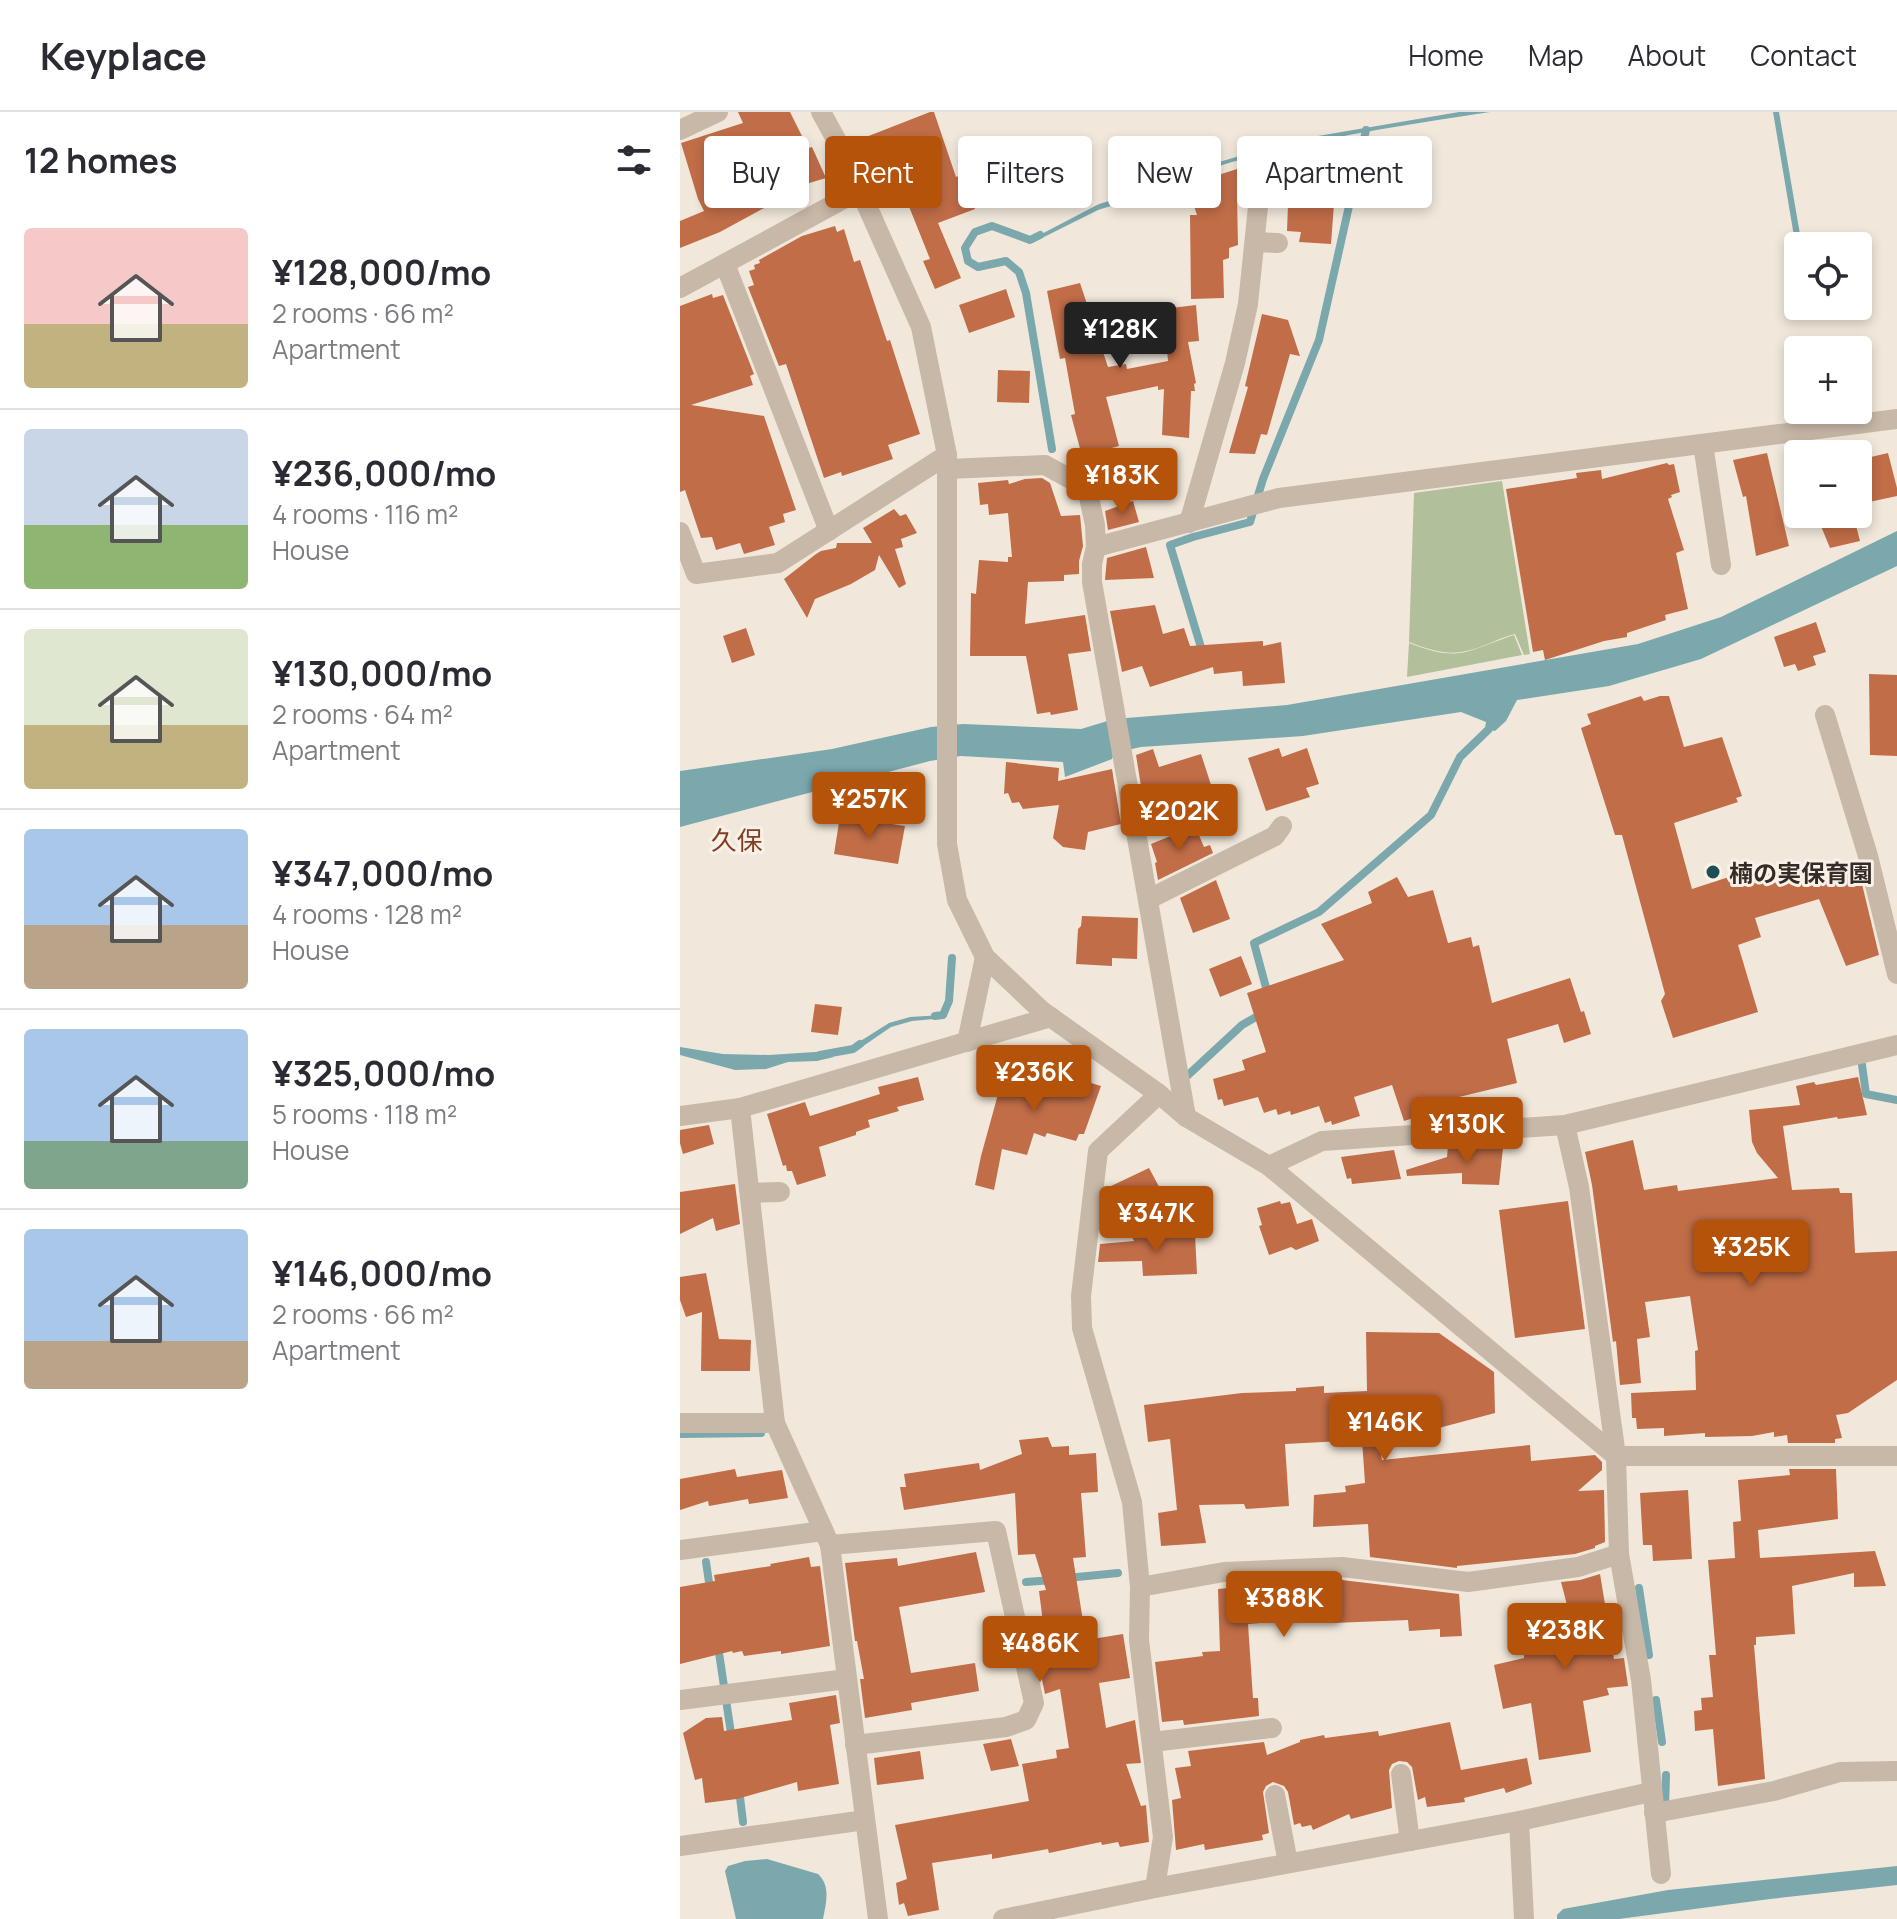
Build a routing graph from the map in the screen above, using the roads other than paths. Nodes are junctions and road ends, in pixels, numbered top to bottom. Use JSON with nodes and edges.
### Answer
{"nodes":[{"id":1,"x":718,"y":112,"type":"edge"},
{"id":2,"x":821,"y":112,"type":"edge"},
{"id":3,"x":680,"y":130,"type":"edge"},
{"id":4,"x":834,"y":136,"type":"edge"},
{"id":5,"x":827,"y":208,"type":"edge"},
{"id":6,"x":868,"y":208,"type":"edge"},
{"id":7,"x":1258,"y":208,"type":"edge"},
{"id":8,"x":1255,"y":242,"type":"junction"},
{"id":9,"x":1278,"y":243,"type":"dead end"},
{"id":10,"x":725,"y":264,"type":"junction"},
{"id":11,"x":680,"y":288,"type":"edge"},
{"id":12,"x":1897,"y":419,"type":"edge"},
{"id":13,"x":1703,"y":444,"type":"junction"},
{"id":14,"x":948,"y":462,"type":"junction"},
{"id":15,"x":1189,"y":523,"type":"junction"},
{"id":16,"x":829,"y":531,"type":"junction"},
{"id":17,"x":680,"y":532,"type":"edge"},
{"id":18,"x":1096,"y":547,"type":"junction"},
{"id":19,"x":1721,"y":565,"type":"dead end"},
{"id":20,"x":1825,"y":715,"type":"dead end"},
{"id":21,"x":1282,"y":826,"type":"dead end"},
{"id":22,"x":1149,"y":899,"type":"junction"},
{"id":23,"x":985,"y":957,"type":"junction"},
{"id":24,"x":1897,"y":974,"type":"edge"},
{"id":25,"x":1051,"y":1017,"type":"junction"},
{"id":26,"x":967,"y":1042,"type":"junction"},
{"id":27,"x":1897,"y":1045,"type":"edge"},
{"id":28,"x":1159,"y":1094,"type":"junction"},
{"id":29,"x":740,"y":1108,"type":"junction"},
{"id":30,"x":680,"y":1116,"type":"edge"},
{"id":31,"x":1186,"y":1117,"type":"junction"},
{"id":32,"x":1565,"y":1125,"type":"junction"},
{"id":33,"x":1269,"y":1166,"type":"junction"},
{"id":34,"x":780,"y":1192,"type":"dead end"},
{"id":35,"x":750,"y":1193,"type":"junction"},
{"id":36,"x":680,"y":1423,"type":"edge"},
{"id":37,"x":775,"y":1423,"type":"junction"},
{"id":38,"x":1616,"y":1456,"type":"junction"},
{"id":39,"x":1897,"y":1456,"type":"edge"},
{"id":40,"x":827,"y":1538,"type":"junction"},
{"id":41,"x":680,"y":1550,"type":"edge"},
{"id":42,"x":1619,"y":1554,"type":"junction"},
{"id":43,"x":1140,"y":1587,"type":"junction"},
{"id":44,"x":847,"y":1679,"type":"junction"},
{"id":45,"x":680,"y":1700,"type":"edge"},
{"id":46,"x":1272,"y":1728,"type":"dead end"},
{"id":47,"x":1152,"y":1742,"type":"junction"},
{"id":48,"x":855,"y":1745,"type":"junction"},
{"id":49,"x":1897,"y":1771,"type":"edge"},
{"id":50,"x":1401,"y":1774,"type":"dead end"},
{"id":51,"x":1651,"y":1792,"type":"junction"},
{"id":52,"x":1275,"y":1795,"type":"dead end"},
{"id":53,"x":1654,"y":1813,"type":"junction"},
{"id":54,"x":865,"y":1820,"type":"junction"},
{"id":55,"x":1519,"y":1821,"type":"junction"},
{"id":56,"x":1410,"y":1841,"type":"junction"},
{"id":57,"x":680,"y":1846,"type":"edge"},
{"id":58,"x":1288,"y":1863,"type":"junction"},
{"id":59,"x":1661,"y":1874,"type":"dead end"},
{"id":60,"x":1155,"y":1888,"type":"junction"},
{"id":61,"x":878,"y":1919,"type":"edge"},
{"id":62,"x":1003,"y":1919,"type":"edge"},
{"id":63,"x":1524,"y":1919,"type":"edge"}],
"edges":[{"from":1,"to":3,"type":"street"},
{"from":2,"to":4,"type":"street"},
{"from":5,"to":10,"type":"street"},
{"from":6,"to":14,"type":"street"},
{"from":7,"to":8,"type":"street"},
{"from":8,"to":9,"type":"street"},
{"from":8,"to":15,"type":"street"},
{"from":10,"to":11,"type":"street"},
{"from":10,"to":16,"type":"street"},
{"from":12,"to":13,"type":"street"},
{"from":13,"to":15,"type":"street"},
{"from":13,"to":19,"type":"street"},
{"from":14,"to":16,"type":"street"},
{"from":14,"to":18,"type":"street"},
{"from":14,"to":23,"type":"street"},
{"from":15,"to":18,"type":"street"},
{"from":16,"to":17,"type":"street"},
{"from":18,"to":22,"type":"street"},
{"from":20,"to":24,"type":"street"},
{"from":21,"to":22,"type":"street"},
{"from":22,"to":31,"type":"street"},
{"from":23,"to":25,"type":"street"},
{"from":23,"to":26,"type":"street"},
{"from":25,"to":26,"type":"street"},
{"from":25,"to":28,"type":"street"},
{"from":26,"to":29,"type":"street"},
{"from":27,"to":32,"type":"street"},
{"from":28,"to":31,"type":"street"},
{"from":28,"to":43,"type":"street"},
{"from":29,"to":30,"type":"street"},
{"from":29,"to":35,"type":"street"},
{"from":31,"to":33,"type":"street"},
{"from":32,"to":33,"type":"street"},
{"from":32,"to":38,"type":"street"},
{"from":33,"to":38,"type":"street"},
{"from":34,"to":35,"type":"street"},
{"from":35,"to":37,"type":"street"},
{"from":36,"to":37,"type":"street"},
{"from":37,"to":40,"type":"street"},
{"from":38,"to":39,"type":"street"},
{"from":38,"to":42,"type":"street"},
{"from":40,"to":41,"type":"street"},
{"from":40,"to":44,"type":"street"},
{"from":40,"to":48,"type":"street"},
{"from":42,"to":43,"type":"street"},
{"from":42,"to":51,"type":"street"},
{"from":43,"to":47,"type":"street"},
{"from":44,"to":45,"type":"street"},
{"from":44,"to":48,"type":"street"},
{"from":46,"to":47,"type":"street"},
{"from":47,"to":60,"type":"street"},
{"from":48,"to":54,"type":"street"},
{"from":49,"to":53,"type":"street"},
{"from":50,"to":56,"type":"street"},
{"from":51,"to":53,"type":"street"},
{"from":51,"to":55,"type":"street"},
{"from":52,"to":58,"type":"street"},
{"from":53,"to":59,"type":"street"},
{"from":54,"to":57,"type":"street"},
{"from":54,"to":61,"type":"street"},
{"from":55,"to":56,"type":"street"},
{"from":55,"to":63,"type":"street"},
{"from":56,"to":58,"type":"street"},
{"from":58,"to":60,"type":"street"},
{"from":60,"to":62,"type":"street"}]}
